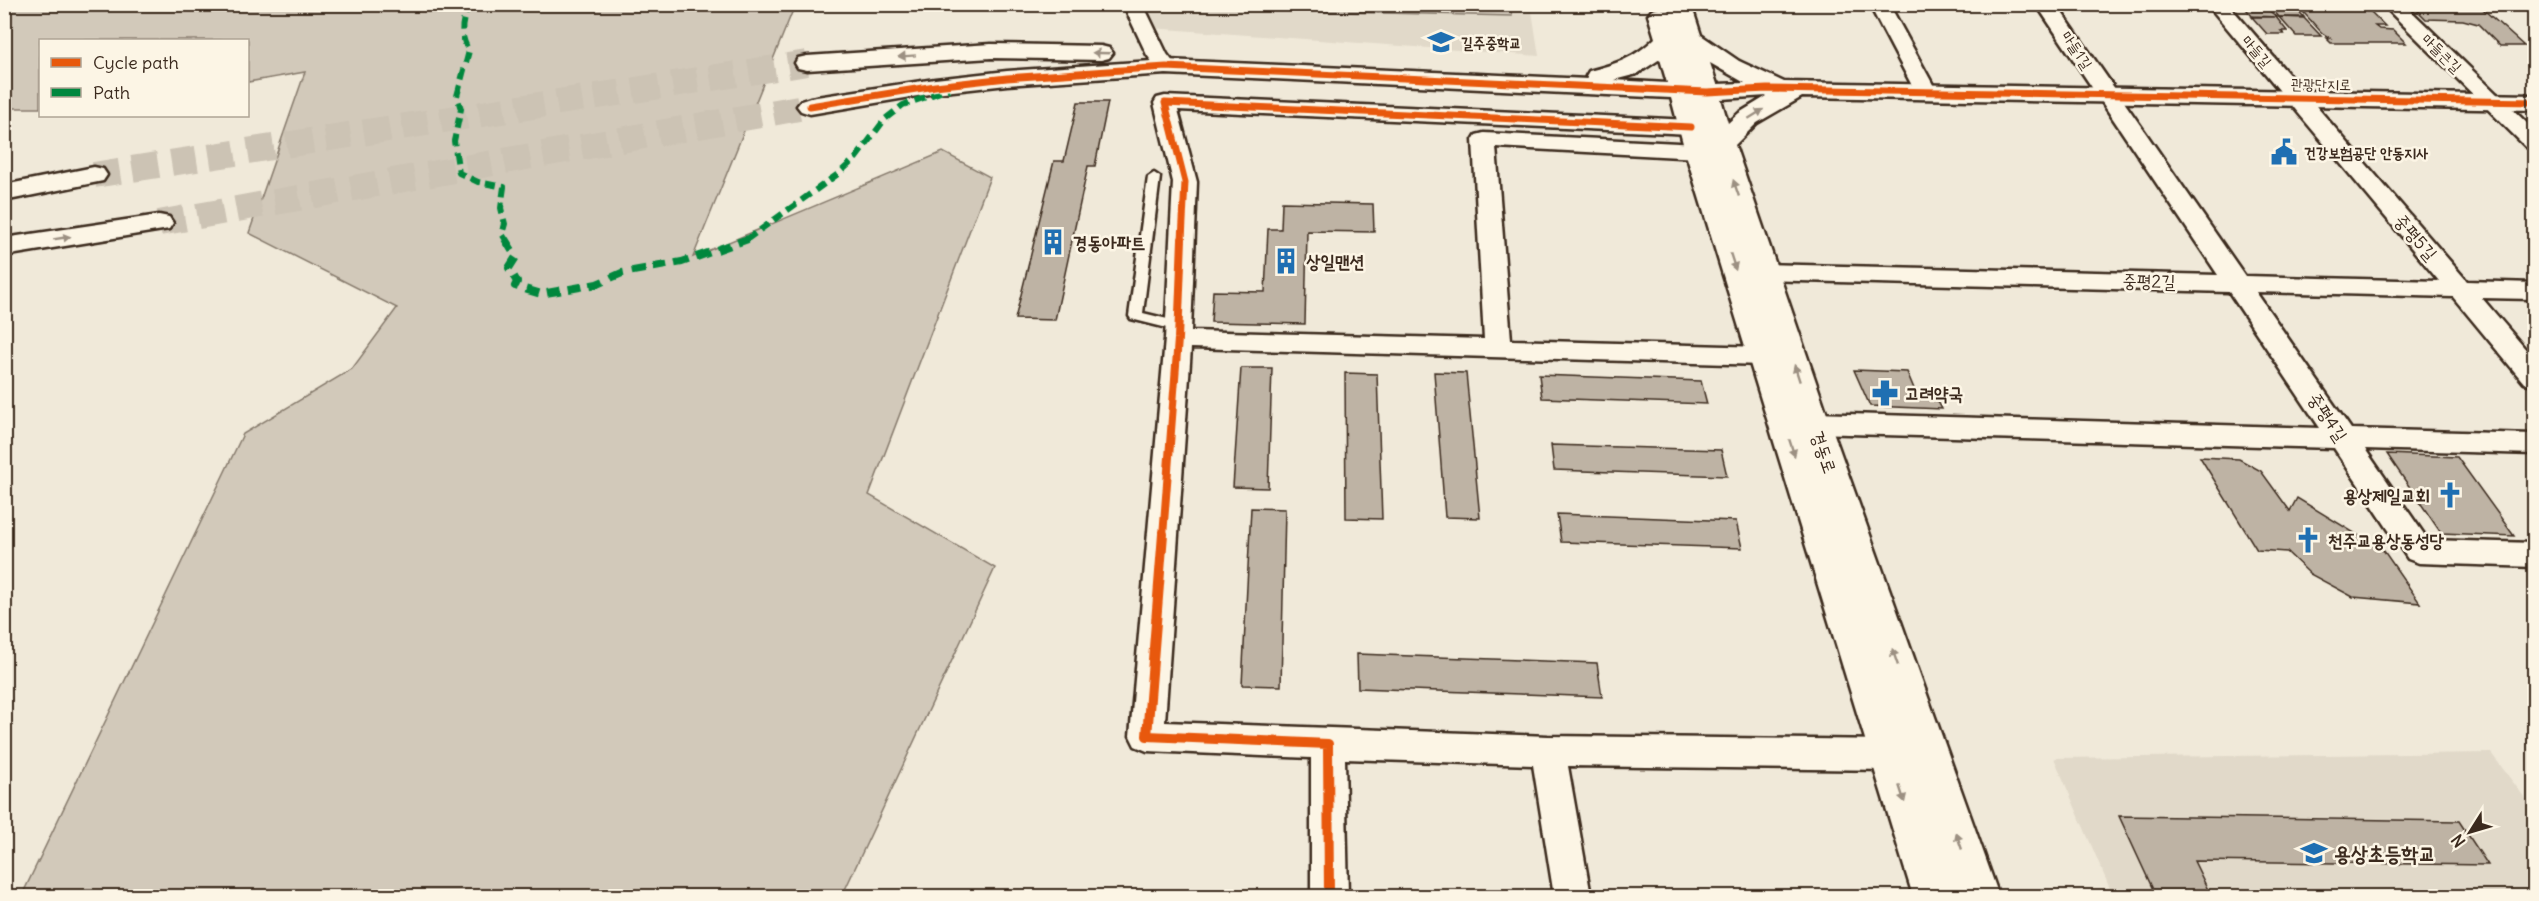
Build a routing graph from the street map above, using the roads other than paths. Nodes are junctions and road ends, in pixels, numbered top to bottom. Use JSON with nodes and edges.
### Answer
{"nodes":[{"id":1,"x":1133,"y":4,"type":"edge"},
{"id":2,"x":1656,"y":4,"type":"edge"},
{"id":3,"x":1679,"y":4,"type":"edge"},
{"id":4,"x":1879,"y":4,"type":"edge"},
{"id":5,"x":2046,"y":4,"type":"edge"},
{"id":6,"x":2217,"y":4,"type":"edge"},
{"id":7,"x":2392,"y":4,"type":"edge"},
{"id":8,"x":1679,"y":39,"type":"junction"},
{"id":9,"x":1162,"y":61,"type":"junction"},
{"id":10,"x":807,"y":63,"type":"tunnel mouth"},
{"id":11,"x":1600,"y":82,"type":"junction"},
{"id":12,"x":1692,"y":85,"type":"junction"},
{"id":13,"x":1796,"y":90,"type":"junction"},
{"id":14,"x":1926,"y":92,"type":"junction"},
{"id":15,"x":2108,"y":95,"type":"junction"},
{"id":16,"x":2297,"y":98,"type":"junction"},
{"id":17,"x":2492,"y":101,"type":"junction"},
{"id":18,"x":2535,"y":102,"type":"edge"},
{"id":19,"x":810,"y":106,"type":"tunnel mouth"},
{"id":20,"x":1703,"y":140,"type":"junction"},
{"id":21,"x":2535,"y":142,"type":"edge"},
{"id":22,"x":94,"y":175,"type":"tunnel mouth"},
{"id":23,"x":1155,"y":177,"type":"dead end"},
{"id":24,"x":4,"y":193,"type":"edge"},
{"id":25,"x":159,"y":223,"type":"tunnel mouth"},
{"id":26,"x":4,"y":246,"type":"edge"},
{"id":27,"x":1764,"y":272,"type":"junction"},
{"id":28,"x":2236,"y":283,"type":"junction"},
{"id":29,"x":2460,"y":289,"type":"junction"},
{"id":30,"x":2535,"y":291,"type":"edge"},
{"id":31,"x":1179,"y":333,"type":"junction"},
{"id":32,"x":1498,"y":348,"type":"junction"},
{"id":33,"x":1763,"y":356,"type":"junction"},
{"id":34,"x":2535,"y":376,"type":"edge"},
{"id":35,"x":1814,"y":423,"type":"junction"},
{"id":36,"x":2342,"y":438,"type":"junction"},
{"id":37,"x":2535,"y":444,"type":"edge"},
{"id":38,"x":2535,"y":555,"type":"edge"},
{"id":39,"x":1328,"y":744,"type":"junction"},
{"id":40,"x":1548,"y":750,"type":"junction"},
{"id":41,"x":1890,"y":755,"type":"junction"},
{"id":42,"x":1329,"y":897,"type":"edge"},
{"id":43,"x":1572,"y":897,"type":"edge"},
{"id":44,"x":1935,"y":897,"type":"edge"},
{"id":45,"x":1978,"y":897,"type":"edge"}],
"edges":[{"from":1,"to":9,"type":"street"},
{"from":2,"to":8,"type":"street","name":"경동로"},
{"from":3,"to":8,"type":"street","name":"경동로"},
{"from":4,"to":14,"type":"street"},
{"from":5,"to":15,"type":"street","name":"마들1길"},
{"from":6,"to":16,"type":"street","name":"마들길"},
{"from":7,"to":17,"type":"street","name":"마들큰길"},
{"from":8,"to":11,"type":"street"},
{"from":8,"to":12,"type":"street","name":"경동로"},
{"from":8,"to":13,"type":"street"},
{"from":9,"to":10,"type":"street","one_way":true},
{"from":9,"to":11,"type":"street"},
{"from":9,"to":19,"type":"street"},
{"from":11,"to":12,"type":"street"},
{"from":11,"to":20,"type":"street"},
{"from":12,"to":13,"type":"street"},
{"from":12,"to":20,"type":"street","name":"경동로"},
{"from":13,"to":14,"type":"street","name":"관광단지로"},
{"from":20,"to":13,"type":"street","one_way":true},
{"from":14,"to":15,"type":"street","name":"관광단지로"},
{"from":15,"to":16,"type":"street","name":"관광단지로"},
{"from":15,"to":28,"type":"street","name":"마들1길"},
{"from":16,"to":17,"type":"street","name":"관광단지로"},
{"from":16,"to":29,"type":"street","name":"중평5길"},
{"from":17,"to":18,"type":"street","name":"관광단지로"},
{"from":17,"to":21,"type":"street","name":"마들큰길"},
{"from":27,"to":20,"type":"street","name":"경동로","one_way":true},
{"from":20,"to":31,"type":"street"},
{"from":20,"to":32,"type":"street"},
{"from":20,"to":33,"type":"street","name":"경동로","one_way":true},
{"from":22,"to":24,"type":"street"},
{"from":23,"to":31,"type":"lane"},
{"from":26,"to":25,"type":"street","one_way":true},
{"from":27,"to":28,"type":"street","name":"중평2길"},
{"from":35,"to":27,"type":"street","name":"경동로","one_way":true},
{"from":28,"to":29,"type":"street","name":"중평2길"},
{"from":28,"to":36,"type":"street","name":"중평4길"},
{"from":29,"to":30,"type":"street","name":"중평2길"},
{"from":29,"to":34,"type":"street","name":"중평5길"},
{"from":31,"to":32,"type":"street"},
{"from":31,"to":39,"type":"street"},
{"from":32,"to":33,"type":"street"},
{"from":33,"to":41,"type":"street","name":"경동로","one_way":true},
{"from":35,"to":36,"type":"street"},
{"from":45,"to":35,"type":"street","name":"경동로","one_way":true},
{"from":36,"to":37,"type":"street"},
{"from":36,"to":38,"type":"street","name":"중평4길"},
{"from":39,"to":40,"type":"street"},
{"from":39,"to":42,"type":"street"},
{"from":40,"to":41,"type":"street"},
{"from":40,"to":43,"type":"street"},
{"from":41,"to":44,"type":"street","name":"경동로","one_way":true}]}
